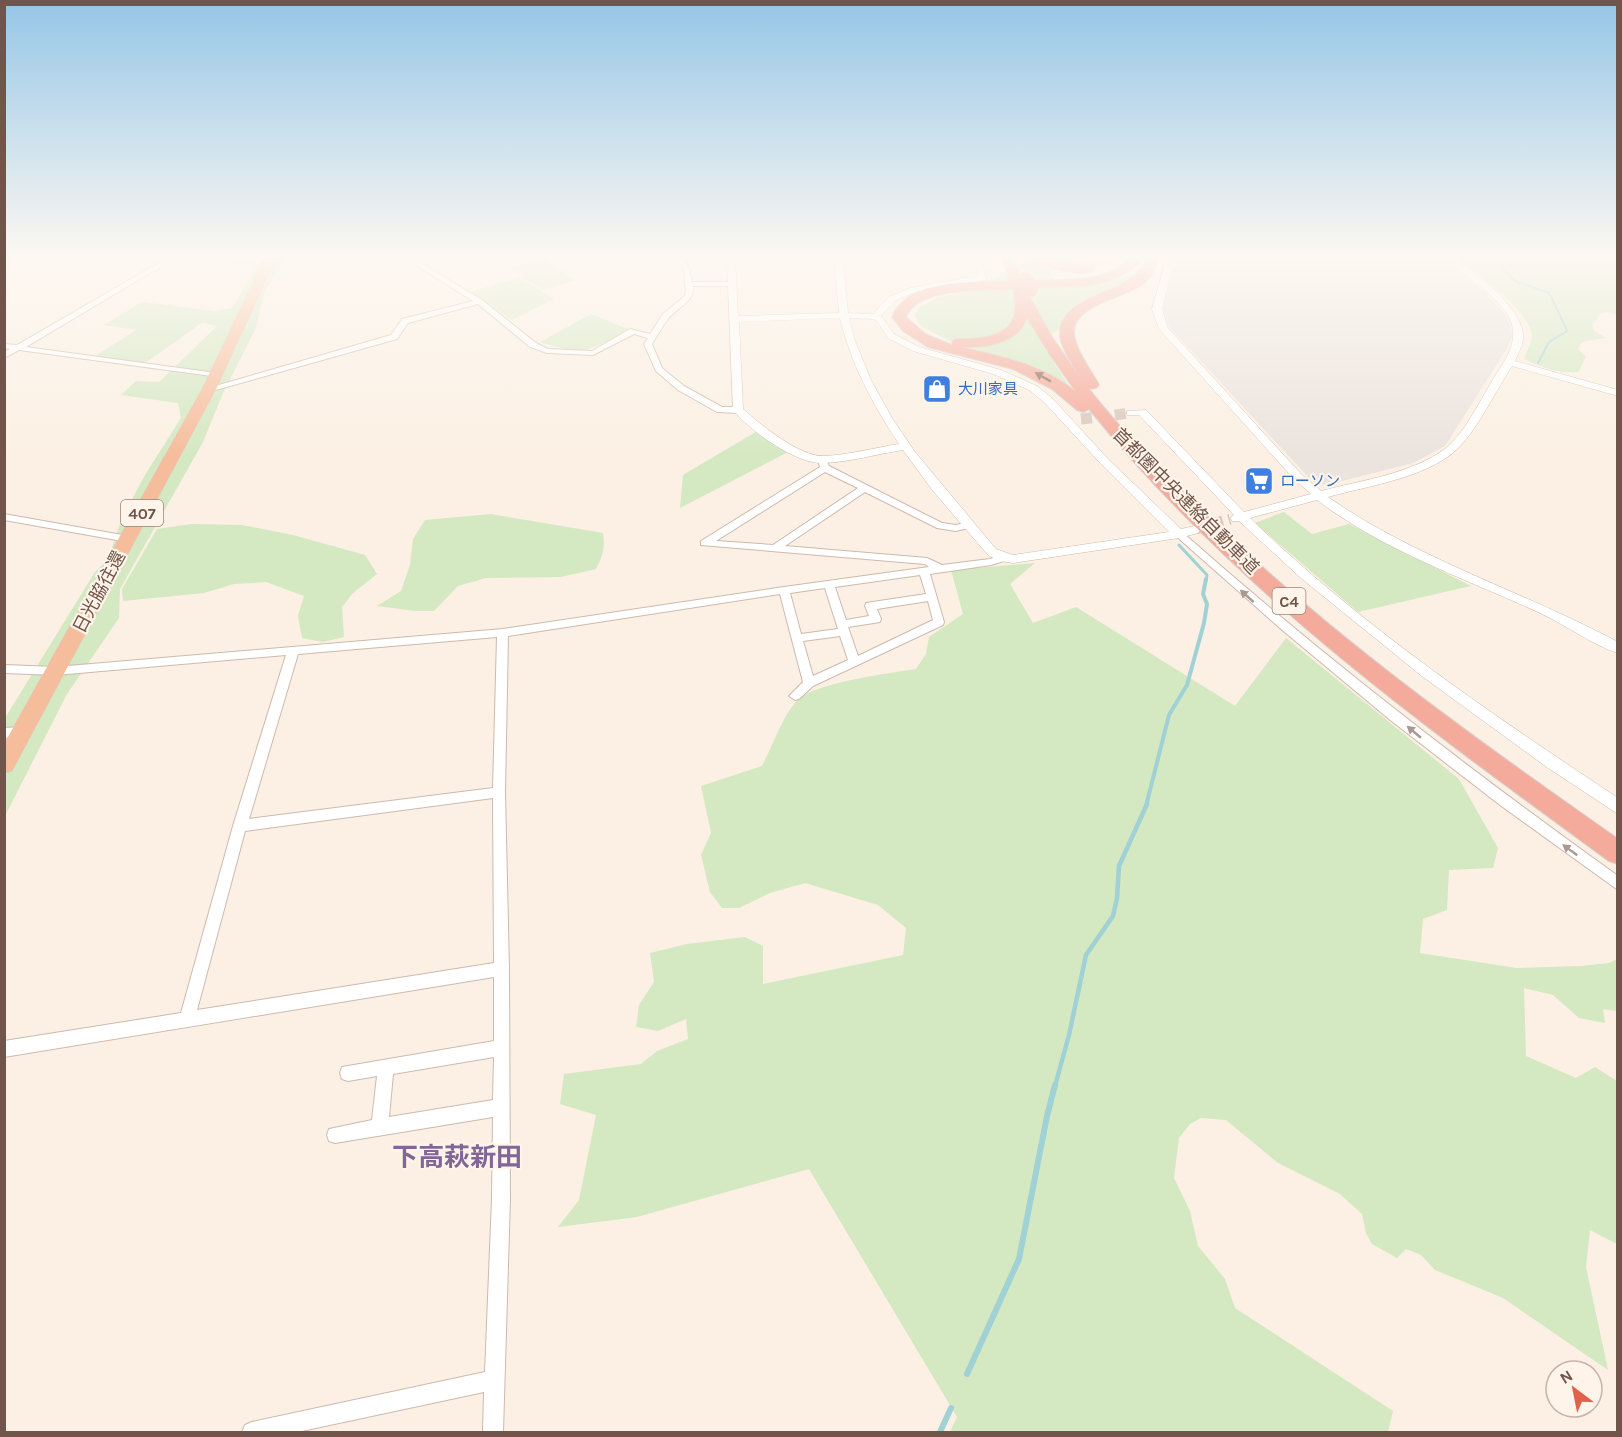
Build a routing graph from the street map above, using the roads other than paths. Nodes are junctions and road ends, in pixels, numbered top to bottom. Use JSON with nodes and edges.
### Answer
{"nodes":[{"id":1,"x":60,"y":324,"type":"edge"},
{"id":2,"x":240,"y":324,"type":"edge"},
{"id":3,"x":403,"y":324,"type":"edge"},
{"id":4,"x":507,"y":324,"type":"edge"},
{"id":5,"x":660,"y":324,"type":"edge"},
{"id":6,"x":733,"y":324,"type":"edge"},
{"id":7,"x":845,"y":324,"type":"edge"},
{"id":8,"x":883,"y":324,"type":"edge"},
{"id":9,"x":903,"y":324,"type":"edge"},
{"id":10,"x":911,"y":324,"type":"edge"},
{"id":11,"x":1017,"y":324,"type":"edge"},
{"id":12,"x":1043,"y":324,"type":"edge"},
{"id":13,"x":1048,"y":324,"type":"edge"},
{"id":14,"x":1069,"y":324,"type":"edge"},
{"id":15,"x":1162,"y":324,"type":"edge"},
{"id":16,"x":1515,"y":324,"type":"edge"},
{"id":17,"x":651,"y":337,"type":"junction"},
{"id":18,"x":4,"y":346,"type":"edge"},
{"id":19,"x":19,"y":348,"type":"junction"},
{"id":20,"x":4,"y":356,"type":"edge"},
{"id":21,"x":1509,"y":362,"type":"junction"},
{"id":22,"x":213,"y":382,"type":"junction"},
{"id":23,"x":1091,"y":385,"type":"junction"},
{"id":24,"x":1617,"y":393,"type":"edge"},
{"id":25,"x":738,"y":410,"type":"junction"},
{"id":26,"x":1131,"y":413,"type":"tunnel mouth"},
{"id":27,"x":1081,"y":419,"type":"tunnel mouth"},
{"id":28,"x":1068,"y":421,"type":"junction"},
{"id":29,"x":906,"y":446,"type":"junction"},
{"id":30,"x":824,"y":464,"type":"junction"},
{"id":31,"x":865,"y":489,"type":"junction"},
{"id":32,"x":1319,"y":496,"type":"junction"},
{"id":33,"x":4,"y":517,"type":"edge"},
{"id":34,"x":1236,"y":518,"type":"junction"},
{"id":35,"x":1196,"y":524,"type":"junction"},
{"id":36,"x":969,"y":525,"type":"junction"},
{"id":37,"x":1179,"y":534,"type":"junction"},
{"id":38,"x":128,"y":539,"type":"junction"},
{"id":39,"x":774,"y":549,"type":"junction"},
{"id":40,"x":1003,"y":558,"type":"junction"},
{"id":41,"x":940,"y":569,"type":"junction"},
{"id":42,"x":924,"y":571,"type":"junction"},
{"id":43,"x":830,"y":584,"type":"junction"},
{"id":44,"x":784,"y":590,"type":"junction"},
{"id":45,"x":932,"y":597,"type":"junction"},
{"id":46,"x":844,"y":628,"type":"junction"},
{"id":47,"x":503,"y":633,"type":"junction"},
{"id":48,"x":797,"y":638,"type":"junction"},
{"id":49,"x":1617,"y":648,"type":"edge"},
{"id":50,"x":293,"y":652,"type":"junction"},
{"id":51,"x":854,"y":662,"type":"junction"},
{"id":52,"x":4,"y":669,"type":"edge"},
{"id":53,"x":56,"y":671,"type":"junction"},
{"id":54,"x":809,"y":683,"type":"junction"},
{"id":55,"x":795,"y":696,"type":"dead end"},
{"id":56,"x":23,"y":732,"type":"junction"},
{"id":57,"x":4,"y":733,"type":"edge"},
{"id":58,"x":4,"y":765,"type":"edge"},
{"id":59,"x":499,"y":792,"type":"junction"},
{"id":60,"x":1617,"y":807,"type":"edge"},
{"id":61,"x":240,"y":826,"type":"junction"},
{"id":62,"x":1617,"y":837,"type":"edge"},
{"id":63,"x":1617,"y":853,"type":"edge"},
{"id":64,"x":1617,"y":884,"type":"edge"},
{"id":65,"x":502,"y":969,"type":"junction"},
{"id":66,"x":187,"y":1020,"type":"junction"},
{"id":67,"x":502,"y":1048,"type":"junction"},
{"id":68,"x":4,"y":1049,"type":"edge"},
{"id":69,"x":386,"y":1067,"type":"junction"},
{"id":70,"x":348,"y":1073,"type":"dead end"},
{"id":71,"x":501,"y":1107,"type":"junction"},
{"id":72,"x":380,"y":1127,"type":"junction"},
{"id":73,"x":335,"y":1134,"type":"dead end"},
{"id":74,"x":494,"y":1380,"type":"junction"},
{"id":75,"x":252,"y":1432,"type":"edge"},
{"id":76,"x":493,"y":1432,"type":"edge"}],
"edges":[{"from":1,"to":19,"type":"street"},
{"from":2,"to":22,"type":"highway","name":"日光脇往還","number":"407"},
{"from":3,"to":22,"type":"street"},
{"from":4,"to":17,"type":"street"},
{"from":5,"to":17,"type":"street"},
{"from":6,"to":25,"type":"street"},
{"from":7,"to":29,"type":"street"},
{"from":8,"to":28,"type":"street"},
{"from":35,"to":9,"type":"highway","one_way":true},
{"from":10,"to":11,"type":"highway"},
{"from":12,"to":35,"type":"highway","name":"首都圏中央連絡自動車道","number":"C4"},
{"from":13,"to":23,"type":"highway","name":"首都圏中央連絡自動車道","number":"C4"},
{"from":14,"to":23,"type":"highway"},
{"from":15,"to":32,"type":"street"},
{"from":16,"to":21,"type":"street"},
{"from":17,"to":25,"type":"street"},
{"from":18,"to":19,"type":"street"},
{"from":19,"to":20,"type":"street"},
{"from":19,"to":22,"type":"street"},
{"from":21,"to":24,"type":"street"},
{"from":21,"to":32,"type":"street"},
{"from":22,"to":38,"type":"highway","name":"日光脇往還","number":"407"},
{"from":23,"to":62,"type":"highway","name":"首都圏中央連絡自動車道","number":"C4"},
{"from":25,"to":30,"type":"street"},
{"from":26,"to":34,"type":"street"},
{"from":27,"to":28,"type":"street"},
{"from":28,"to":37,"type":"street"},
{"from":29,"to":30,"type":"street"},
{"from":29,"to":36,"type":"street"},
{"from":30,"to":31,"type":"street"},
{"from":30,"to":39,"type":"street"},
{"from":31,"to":36,"type":"street"},
{"from":31,"to":39,"type":"street"},
{"from":32,"to":34,"type":"street"},
{"from":32,"to":49,"type":"street"},
{"from":33,"to":38,"type":"street"},
{"from":34,"to":60,"type":"street"},
{"from":35,"to":37,"type":"street"},
{"from":35,"to":63,"type":"highway","name":"首都圏中央連絡自動車道","number":"C4"},
{"from":36,"to":40,"type":"street"},
{"from":37,"to":40,"type":"street"},
{"from":64,"to":37,"type":"street","one_way":true},
{"from":38,"to":53,"type":"highway","name":"日光脇往還","number":"407"},
{"from":39,"to":41,"type":"street"},
{"from":40,"to":41,"type":"street"},
{"from":41,"to":42,"type":"street"},
{"from":42,"to":43,"type":"street"},
{"from":42,"to":45,"type":"street"},
{"from":43,"to":44,"type":"street"},
{"from":43,"to":46,"type":"street"},
{"from":44,"to":47,"type":"street"},
{"from":44,"to":48,"type":"street"},
{"from":45,"to":46,"type":"street"},
{"from":45,"to":51,"type":"street"},
{"from":46,"to":48,"type":"street"},
{"from":46,"to":51,"type":"street"},
{"from":47,"to":50,"type":"street"},
{"from":47,"to":59,"type":"street"},
{"from":48,"to":54,"type":"street"},
{"from":50,"to":53,"type":"street"},
{"from":50,"to":61,"type":"street"},
{"from":51,"to":54,"type":"street"},
{"from":52,"to":53,"type":"street"},
{"from":53,"to":56,"type":"highway","name":"日光脇往還","number":"407"},
{"from":54,"to":55,"type":"street"},
{"from":56,"to":57,"type":"street"},
{"from":56,"to":58,"type":"highway","name":"日光脇往還","number":"407"},
{"from":59,"to":61,"type":"street"},
{"from":59,"to":65,"type":"street"},
{"from":61,"to":66,"type":"street"},
{"from":65,"to":66,"type":"street"},
{"from":65,"to":67,"type":"street"},
{"from":66,"to":68,"type":"street"},
{"from":67,"to":69,"type":"street"},
{"from":67,"to":71,"type":"street"},
{"from":69,"to":70,"type":"street"},
{"from":69,"to":72,"type":"street"},
{"from":71,"to":72,"type":"street"},
{"from":71,"to":74,"type":"street"},
{"from":72,"to":73,"type":"street"},
{"from":74,"to":75,"type":"street"},
{"from":74,"to":76,"type":"street"}]}
